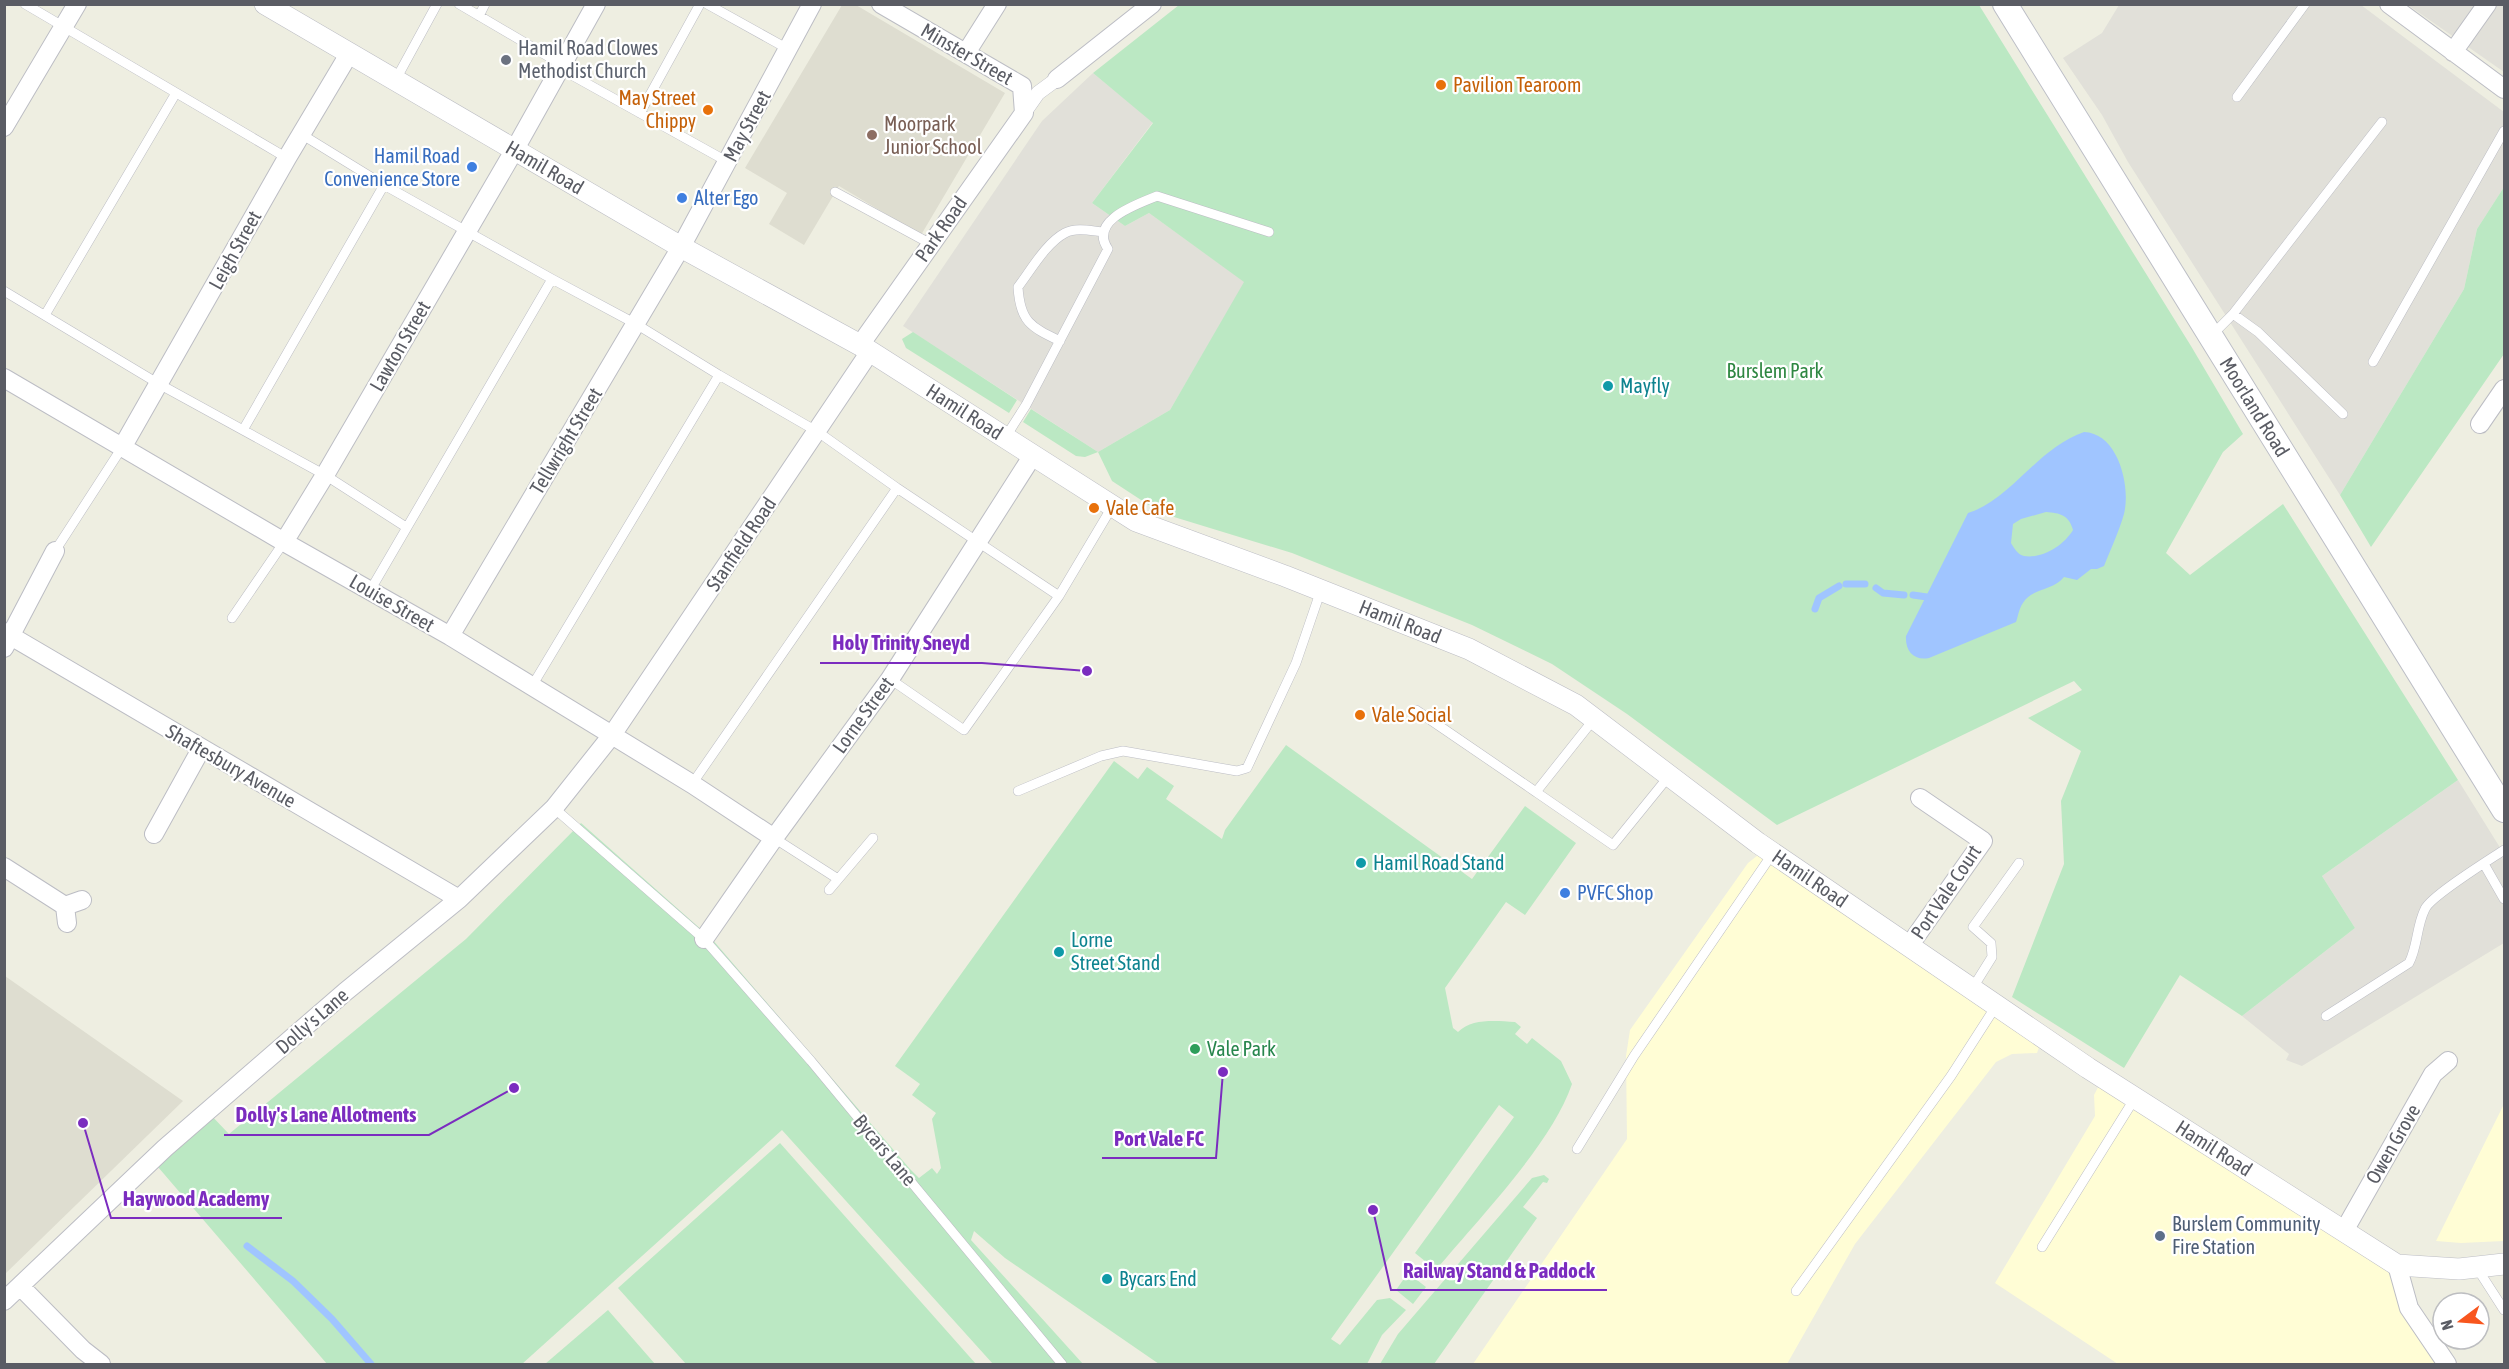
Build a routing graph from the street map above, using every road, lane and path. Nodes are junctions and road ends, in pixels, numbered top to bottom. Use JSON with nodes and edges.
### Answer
{"nodes":[{"id":1,"x":25,"y":4,"type":"edge"},
{"id":2,"x":77,"y":4,"type":"edge"},
{"id":3,"x":265,"y":4,"type":"edge"},
{"id":4,"x":437,"y":4,"type":"edge"},
{"id":5,"x":459,"y":4,"type":"edge"},
{"id":6,"x":485,"y":4,"type":"edge"},
{"id":7,"x":596,"y":4,"type":"edge"},
{"id":8,"x":700,"y":4,"type":"edge"},
{"id":9,"x":707,"y":4,"type":"edge"},
{"id":10,"x":812,"y":4,"type":"edge"},
{"id":11,"x":880,"y":4,"type":"edge"},
{"id":12,"x":997,"y":4,"type":"edge"},
{"id":13,"x":1152,"y":4,"type":"edge"},
{"id":14,"x":2005,"y":4,"type":"edge"},
{"id":15,"x":2305,"y":4,"type":"edge"},
{"id":16,"x":2389,"y":4,"type":"edge"},
{"id":17,"x":2487,"y":4,"type":"edge"},
{"id":18,"x":479,"y":16,"type":"junction"},
{"id":19,"x":64,"y":27,"type":"junction"},
{"id":20,"x":788,"y":49,"type":"junction"},
{"id":21,"x":2453,"y":52,"type":"junction"},
{"id":22,"x":966,"y":53,"type":"junction"},
{"id":23,"x":349,"y":54,"type":"junction"},
{"id":24,"x":560,"y":66,"type":"junction"},
{"id":25,"x":1057,"y":79,"type":"joint"},
{"id":26,"x":395,"y":81,"type":"junction"},
{"id":27,"x":2505,"y":89,"type":"edge"},
{"id":28,"x":177,"y":93,"type":"junction"},
{"id":29,"x":2237,"y":97,"type":"dead end"},
{"id":30,"x":640,"y":113,"type":"junction"},
{"id":31,"x":1024,"y":113,"type":"junction"},
{"id":32,"x":2382,"y":122,"type":"dead end"},
{"id":33,"x":4,"y":127,"type":"edge"},
{"id":34,"x":2505,"y":131,"type":"edge"},
{"id":35,"x":301,"y":134,"type":"junction"},
{"id":36,"x":515,"y":149,"type":"junction"},
{"id":37,"x":287,"y":158,"type":"junction"},
{"id":38,"x":728,"y":162,"type":"junction"},
{"id":39,"x":384,"y":186,"type":"junction"},
{"id":40,"x":836,"y":192,"type":"dead end"},
{"id":41,"x":467,"y":230,"type":"junction"},
{"id":42,"x":1103,"y":232,"type":"junction"},
{"id":43,"x":1269,"y":232,"type":"dead end"},
{"id":44,"x":930,"y":244,"type":"junction"},
{"id":45,"x":681,"y":247,"type":"junction"},
{"id":46,"x":552,"y":279,"type":"junction"},
{"id":47,"x":4,"y":291,"type":"edge"},
{"id":48,"x":2233,"y":314,"type":"junction"},
{"id":49,"x":45,"y":315,"type":"junction"},
{"id":50,"x":636,"y":324,"type":"junction"},
{"id":51,"x":2212,"y":335,"type":"junction"},
{"id":52,"x":1060,"y":342,"type":"junction"},
{"id":53,"x":865,"y":349,"type":"junction"},
{"id":54,"x":2373,"y":362,"type":"dead end"},
{"id":55,"x":719,"y":375,"type":"junction"},
{"id":56,"x":4,"y":378,"type":"edge"},
{"id":57,"x":159,"y":384,"type":"junction"},
{"id":58,"x":2505,"y":389,"type":"edge"},
{"id":59,"x":2343,"y":414,"type":"dead end"},
{"id":60,"x":2480,"y":424,"type":"dead end"},
{"id":61,"x":243,"y":430,"type":"junction"},
{"id":62,"x":818,"y":432,"type":"junction"},
{"id":63,"x":1005,"y":438,"type":"junction"},
{"id":64,"x":123,"y":446,"type":"junction"},
{"id":65,"x":1033,"y":455,"type":"junction"},
{"id":66,"x":325,"y":475,"type":"junction"},
{"id":67,"x":897,"y":488,"type":"junction"},
{"id":68,"x":1112,"y":507,"type":"junction"},
{"id":69,"x":406,"y":527,"type":"junction"},
{"id":70,"x":284,"y":542,"type":"junction"},
{"id":71,"x":978,"y":542,"type":"junction"},
{"id":72,"x":55,"y":552,"type":"joint"},
{"id":73,"x":371,"y":590,"type":"junction"},
{"id":74,"x":1321,"y":590,"type":"junction"},
{"id":75,"x":1059,"y":596,"type":"junction"},
{"id":76,"x":232,"y":618,"type":"dead end"},
{"id":77,"x":450,"y":636,"type":"junction"},
{"id":78,"x":7,"y":639,"type":"edge"},
{"id":79,"x":890,"y":679,"type":"junction"},
{"id":80,"x":532,"y":686,"type":"junction"},
{"id":81,"x":1416,"y":710,"type":"dead end"},
{"id":82,"x":1594,"y":719,"type":"junction"},
{"id":83,"x":612,"y":735,"type":"junction"},
{"id":84,"x":201,"y":749,"type":"junction"},
{"id":85,"x":1669,"y":776,"type":"junction"},
{"id":86,"x":692,"y":784,"type":"junction"},
{"id":87,"x":1018,"y":791,"type":"dead end"},
{"id":88,"x":1536,"y":792,"type":"junction"},
{"id":89,"x":1920,"y":798,"type":"dead end"},
{"id":90,"x":554,"y":808,"type":"junction"},
{"id":91,"x":2505,"y":810,"type":"edge"},
{"id":92,"x":154,"y":834,"type":"dead end"},
{"id":93,"x":774,"y":838,"type":"junction"},
{"id":94,"x":873,"y":838,"type":"dead end"},
{"id":95,"x":2505,"y":850,"type":"edge"},
{"id":96,"x":1773,"y":853,"type":"junction"},
{"id":97,"x":2019,"y":863,"type":"dead end"},
{"id":98,"x":2484,"y":864,"type":"junction"},
{"id":99,"x":4,"y":867,"type":"edge"},
{"id":100,"x":838,"y":879,"type":"junction"},
{"id":101,"x":829,"y":890,"type":"dead end"},
{"id":102,"x":459,"y":899,"type":"junction"},
{"id":103,"x":2505,"y":899,"type":"edge"},
{"id":104,"x":71,"y":910,"type":"dead end"},
{"id":105,"x":704,"y":939,"type":"junction"},
{"id":106,"x":1909,"y":946,"type":"junction"},
{"id":107,"x":1972,"y":989,"type":"junction"},
{"id":108,"x":1996,"y":1005,"type":"junction"},
{"id":109,"x":2326,"y":1016,"type":"dead end"},
{"id":110,"x":2448,"y":1061,"type":"dead end"},
{"id":111,"x":2135,"y":1098,"type":"junction"},
{"id":112,"x":1577,"y":1149,"type":"dead end"},
{"id":113,"x":2344,"y":1232,"type":"junction"},
{"id":114,"x":2042,"y":1246,"type":"dead end"},
{"id":115,"x":2505,"y":1264,"type":"edge"},
{"id":116,"x":2397,"y":1265,"type":"junction"},
{"id":117,"x":2477,"y":1268,"type":"junction"},
{"id":118,"x":20,"y":1286,"type":"junction"},
{"id":119,"x":1796,"y":1291,"type":"dead end"},
{"id":120,"x":4,"y":1301,"type":"edge"},
{"id":121,"x":2505,"y":1310,"type":"edge"},
{"id":122,"x":101,"y":1365,"type":"edge"},
{"id":123,"x":1062,"y":1365,"type":"edge"},
{"id":124,"x":2446,"y":1365,"type":"edge"}],
"edges":[{"from":1,"to":19,"type":"lane"},
{"from":2,"to":19,"type":"street"},
{"from":3,"to":23,"type":"street","name":"Hamil Road"},
{"from":4,"to":26,"type":"lane"},
{"from":5,"to":18,"type":"lane"},
{"from":6,"to":18,"type":"lane"},
{"from":7,"to":24,"type":"street","name":"Lawton Street"},
{"from":8,"to":30,"type":"lane"},
{"from":9,"to":20,"type":"lane"},
{"from":10,"to":20,"type":"street","name":"May Street"},
{"from":11,"to":22,"type":"street","name":"Minster Street"},
{"from":12,"to":22,"type":"street"},
{"from":13,"to":25,"type":"street","name":"Park Road"},
{"from":14,"to":51,"type":"main road","name":"Moorland Road"},
{"from":15,"to":29,"type":"lane"},
{"from":16,"to":21,"type":"street"},
{"from":17,"to":21,"type":"street"},
{"from":18,"to":24,"type":"lane"},
{"from":19,"to":28,"type":"lane"},
{"from":19,"to":33,"type":"street"},
{"from":20,"to":38,"type":"street","name":"May Street"},
{"from":21,"to":27,"type":"street"},
{"from":22,"to":31,"type":"street","name":"Minster Street"},
{"from":23,"to":26,"type":"street","name":"Hamil Road"},
{"from":23,"to":35,"type":"street","name":"Leigh Street"},
{"from":24,"to":30,"type":"lane"},
{"from":24,"to":36,"type":"street","name":"Lawton Street"},
{"from":25,"to":31,"type":"street","name":"Park Road"},
{"from":26,"to":36,"type":"street","name":"Hamil Road"},
{"from":28,"to":37,"type":"lane"},
{"from":28,"to":49,"type":"lane"},
{"from":30,"to":38,"type":"lane"},
{"from":31,"to":44,"type":"street","name":"Park Road"},
{"from":32,"to":48,"type":"lane"},
{"from":34,"to":54,"type":"lane"},
{"from":35,"to":37,"type":"street","name":"Leigh Street"},
{"from":35,"to":39,"type":"lane"},
{"from":36,"to":41,"type":"street","name":"Lawton Street"},
{"from":36,"to":45,"type":"street","name":"Hamil Road"},
{"from":37,"to":57,"type":"street","name":"Leigh Street"},
{"from":38,"to":45,"type":"street","name":"May Street"},
{"from":39,"to":41,"type":"lane"},
{"from":39,"to":61,"type":"lane"},
{"from":40,"to":44,"type":"lane"},
{"from":41,"to":46,"type":"lane"},
{"from":41,"to":66,"type":"street","name":"Lawton Street"},
{"from":42,"to":43,"type":"lane"},
{"from":42,"to":52,"type":"lane"},
{"from":42,"to":52,"type":"lane"},
{"from":44,"to":53,"type":"street","name":"Park Road"},
{"from":45,"to":50,"type":"street","name":"Tellwright Street"},
{"from":45,"to":53,"type":"street","name":"Hamil Road"},
{"from":46,"to":50,"type":"lane"},
{"from":46,"to":69,"type":"lane"},
{"from":47,"to":49,"type":"lane"},
{"from":48,"to":51,"type":"lane"},
{"from":48,"to":59,"type":"lane"},
{"from":49,"to":57,"type":"lane"},
{"from":50,"to":55,"type":"lane"},
{"from":50,"to":77,"type":"street","name":"Tellwright Street"},
{"from":51,"to":91,"type":"main road","name":"Moorland Road"},
{"from":52,"to":63,"type":"lane"},
{"from":53,"to":62,"type":"street","name":"Stanfield Road"},
{"from":53,"to":63,"type":"street","name":"Hamil Road"},
{"from":55,"to":62,"type":"lane"},
{"from":55,"to":80,"type":"lane"},
{"from":56,"to":64,"type":"street","name":"Louise Street"},
{"from":57,"to":61,"type":"lane"},
{"from":57,"to":64,"type":"street","name":"Leigh Street"},
{"from":58,"to":60,"type":"street"},
{"from":61,"to":66,"type":"lane"},
{"from":62,"to":67,"type":"lane"},
{"from":62,"to":83,"type":"street","name":"Stanfield Road"},
{"from":63,"to":65,"type":"street","name":"Hamil Road"},
{"from":64,"to":70,"type":"street","name":"Louise Street"},
{"from":64,"to":72,"type":"lane"},
{"from":65,"to":68,"type":"street","name":"Hamil Road"},
{"from":65,"to":71,"type":"street","name":"Lorne Street"},
{"from":66,"to":69,"type":"lane"},
{"from":66,"to":70,"type":"street","name":"Lawton Street"},
{"from":67,"to":71,"type":"lane"},
{"from":67,"to":86,"type":"lane"},
{"from":68,"to":74,"type":"street","name":"Hamil Road"},
{"from":68,"to":75,"type":"lane"},
{"from":69,"to":73,"type":"lane"},
{"from":70,"to":73,"type":"street","name":"Louise Street"},
{"from":70,"to":76,"type":"lane"},
{"from":71,"to":75,"type":"lane"},
{"from":71,"to":79,"type":"street","name":"Lorne Street"},
{"from":72,"to":78,"type":"street"},
{"from":73,"to":77,"type":"street","name":"Louise Street"},
{"from":74,"to":82,"type":"street","name":"Hamil Road"},
{"from":74,"to":87,"type":"lane"},
{"from":75,"to":79,"type":"lane"},
{"from":77,"to":80,"type":"street","name":"Louise Street"},
{"from":78,"to":84,"type":"street","name":"Shaftesbury Avenue"},
{"from":79,"to":93,"type":"street","name":"Lorne Street"},
{"from":80,"to":83,"type":"street","name":"Louise Street"},
{"from":81,"to":88,"type":"lane"},
{"from":82,"to":85,"type":"street","name":"Hamil Road"},
{"from":82,"to":88,"type":"lane"},
{"from":83,"to":86,"type":"street","name":"Louise Street"},
{"from":83,"to":90,"type":"street","name":"Dolly's Lane"},
{"from":84,"to":92,"type":"street"},
{"from":84,"to":102,"type":"street","name":"Shaftesbury Avenue"},
{"from":85,"to":88,"type":"lane"},
{"from":85,"to":96,"type":"street","name":"Hamil Road"},
{"from":86,"to":93,"type":"street","name":"Louise Street"},
{"from":89,"to":106,"type":"street","name":"Port Vale Court"},
{"from":90,"to":102,"type":"street","name":"Dolly's Lane"},
{"from":90,"to":105,"type":"lane","name":"Bycars Lane"},
{"from":93,"to":100,"type":"lane"},
{"from":93,"to":105,"type":"street","name":"Lorne Street"},
{"from":94,"to":100,"type":"lane"},
{"from":95,"to":98,"type":"lane"},
{"from":96,"to":106,"type":"street","name":"Hamil Road"},
{"from":96,"to":112,"type":"lane"},
{"from":97,"to":107,"type":"lane"},
{"from":98,"to":103,"type":"lane"},
{"from":98,"to":109,"type":"lane"},
{"from":99,"to":104,"type":"street"},
{"from":100,"to":101,"type":"lane"},
{"from":102,"to":118,"type":"street","name":"Dolly's Lane"},
{"from":105,"to":123,"type":"lane","name":"Bycars Lane"},
{"from":106,"to":107,"type":"street","name":"Hamil Road"},
{"from":107,"to":108,"type":"street","name":"Hamil Road"},
{"from":108,"to":111,"type":"street","name":"Hamil Road"},
{"from":108,"to":119,"type":"lane"},
{"from":110,"to":113,"type":"street","name":"Owen Grove"},
{"from":111,"to":113,"type":"street","name":"Hamil Road"},
{"from":111,"to":114,"type":"lane"},
{"from":113,"to":116,"type":"street","name":"Hamil Road"},
{"from":115,"to":117,"type":"street","name":"Hamil Road"},
{"from":116,"to":117,"type":"street","name":"Hamil Road"},
{"from":116,"to":124,"type":"street"},
{"from":117,"to":121,"type":"lane"},
{"from":118,"to":120,"type":"street","name":"Dolly's Lane"},
{"from":118,"to":122,"type":"street"}]}
